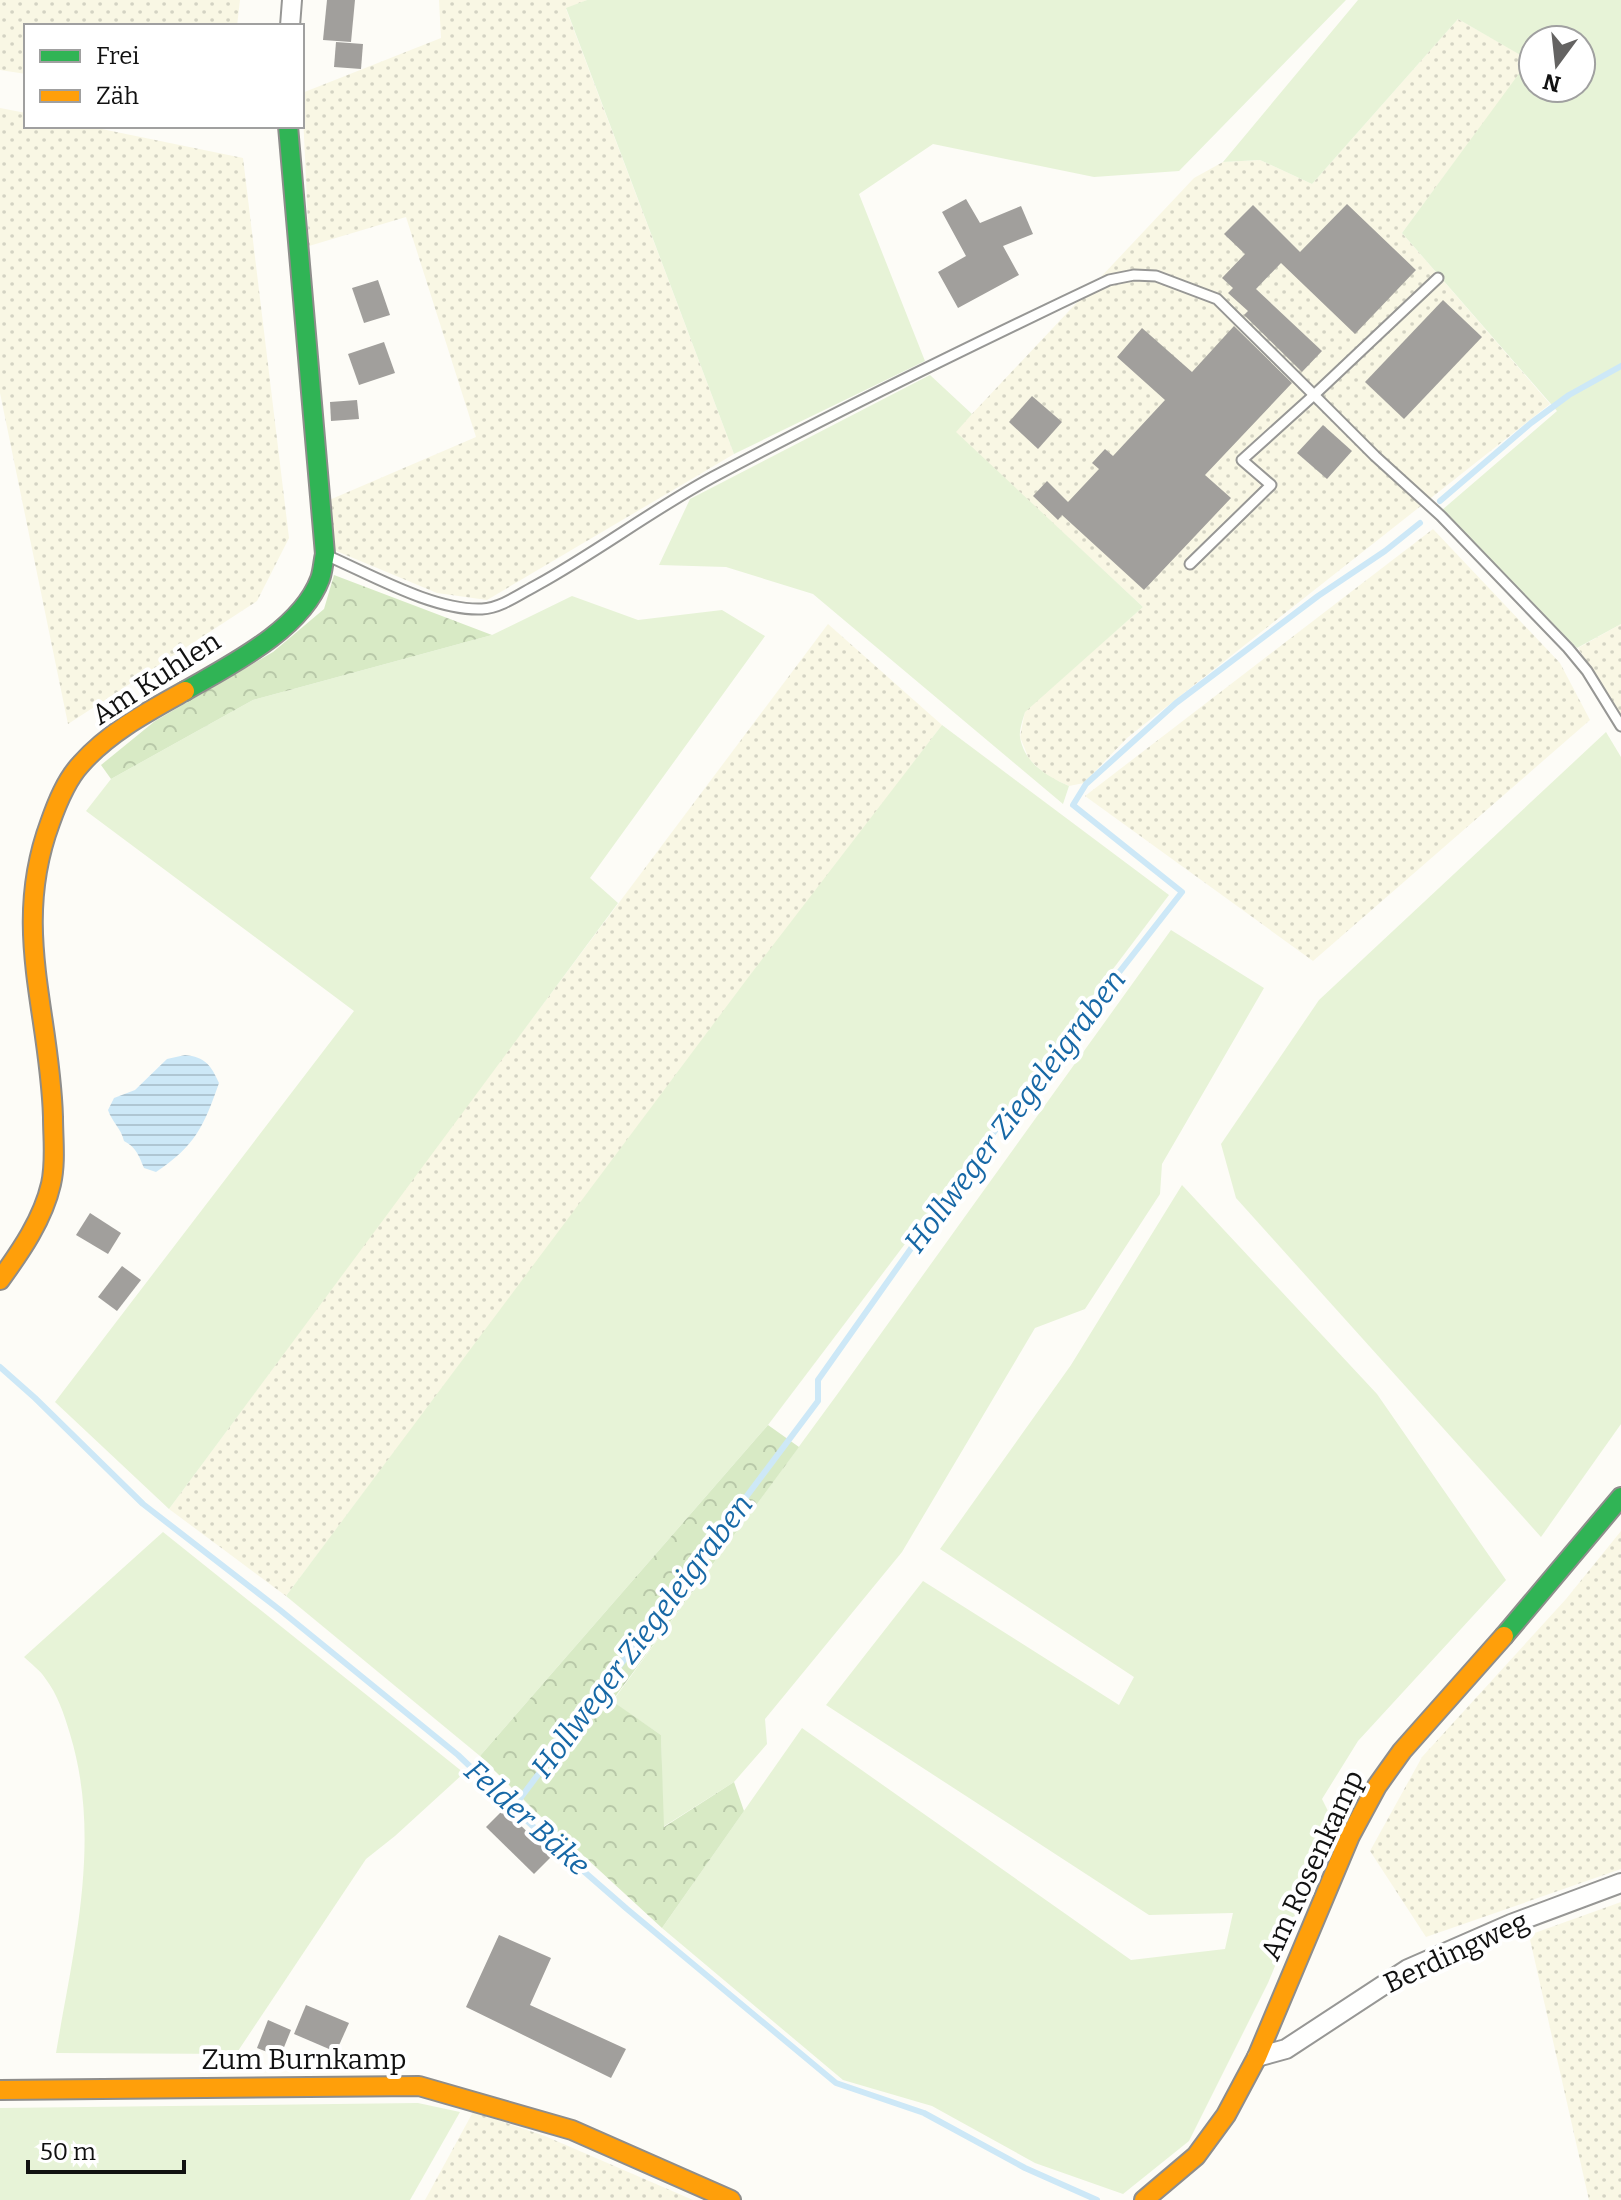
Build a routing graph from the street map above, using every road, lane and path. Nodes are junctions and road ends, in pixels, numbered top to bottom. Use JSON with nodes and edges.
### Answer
{"nodes":[{"id":1,"x":292,"y":0,"type":"edge"},
{"id":2,"x":290,"y":24,"type":"edge"},
{"id":3,"x":288,"y":128,"type":"edge"},
{"id":4,"x":1438,"y":278,"type":"dead end"},
{"id":5,"x":1314,"y":395,"type":"junction"},
{"id":6,"x":325,"y":554,"type":"junction"},
{"id":7,"x":1190,"y":564,"type":"dead end"},
{"id":8,"x":1621,"y":726,"type":"edge"},
{"id":9,"x":0,"y":1280,"type":"edge"},
{"id":10,"x":1621,"y":1497,"type":"edge"},
{"id":11,"x":1621,"y":1883,"type":"edge"},
{"id":12,"x":1257,"y":2057,"type":"junction"},
{"id":13,"x":0,"y":2090,"type":"edge"},
{"id":14,"x":731,"y":2200,"type":"edge"},
{"id":15,"x":1144,"y":2200,"type":"edge"}],
"edges":[{"from":1,"to":2,"type":"street"},
{"from":3,"to":6,"type":"street","name":"Am Kuhlen"},
{"from":4,"to":5,"type":"lane"},
{"from":5,"to":6,"type":"lane"},
{"from":5,"to":7,"type":"lane"},
{"from":5,"to":8,"type":"lane"},
{"from":6,"to":9,"type":"street","name":"Am Kuhlen"},
{"from":10,"to":12,"type":"street","name":"Am Rosenkamp"},
{"from":11,"to":12,"type":"street","name":"Berdingweg"},
{"from":12,"to":15,"type":"street","name":"Am Rosenkamp"},
{"from":13,"to":14,"type":"street","name":"Zum Burnkamp"}]}
